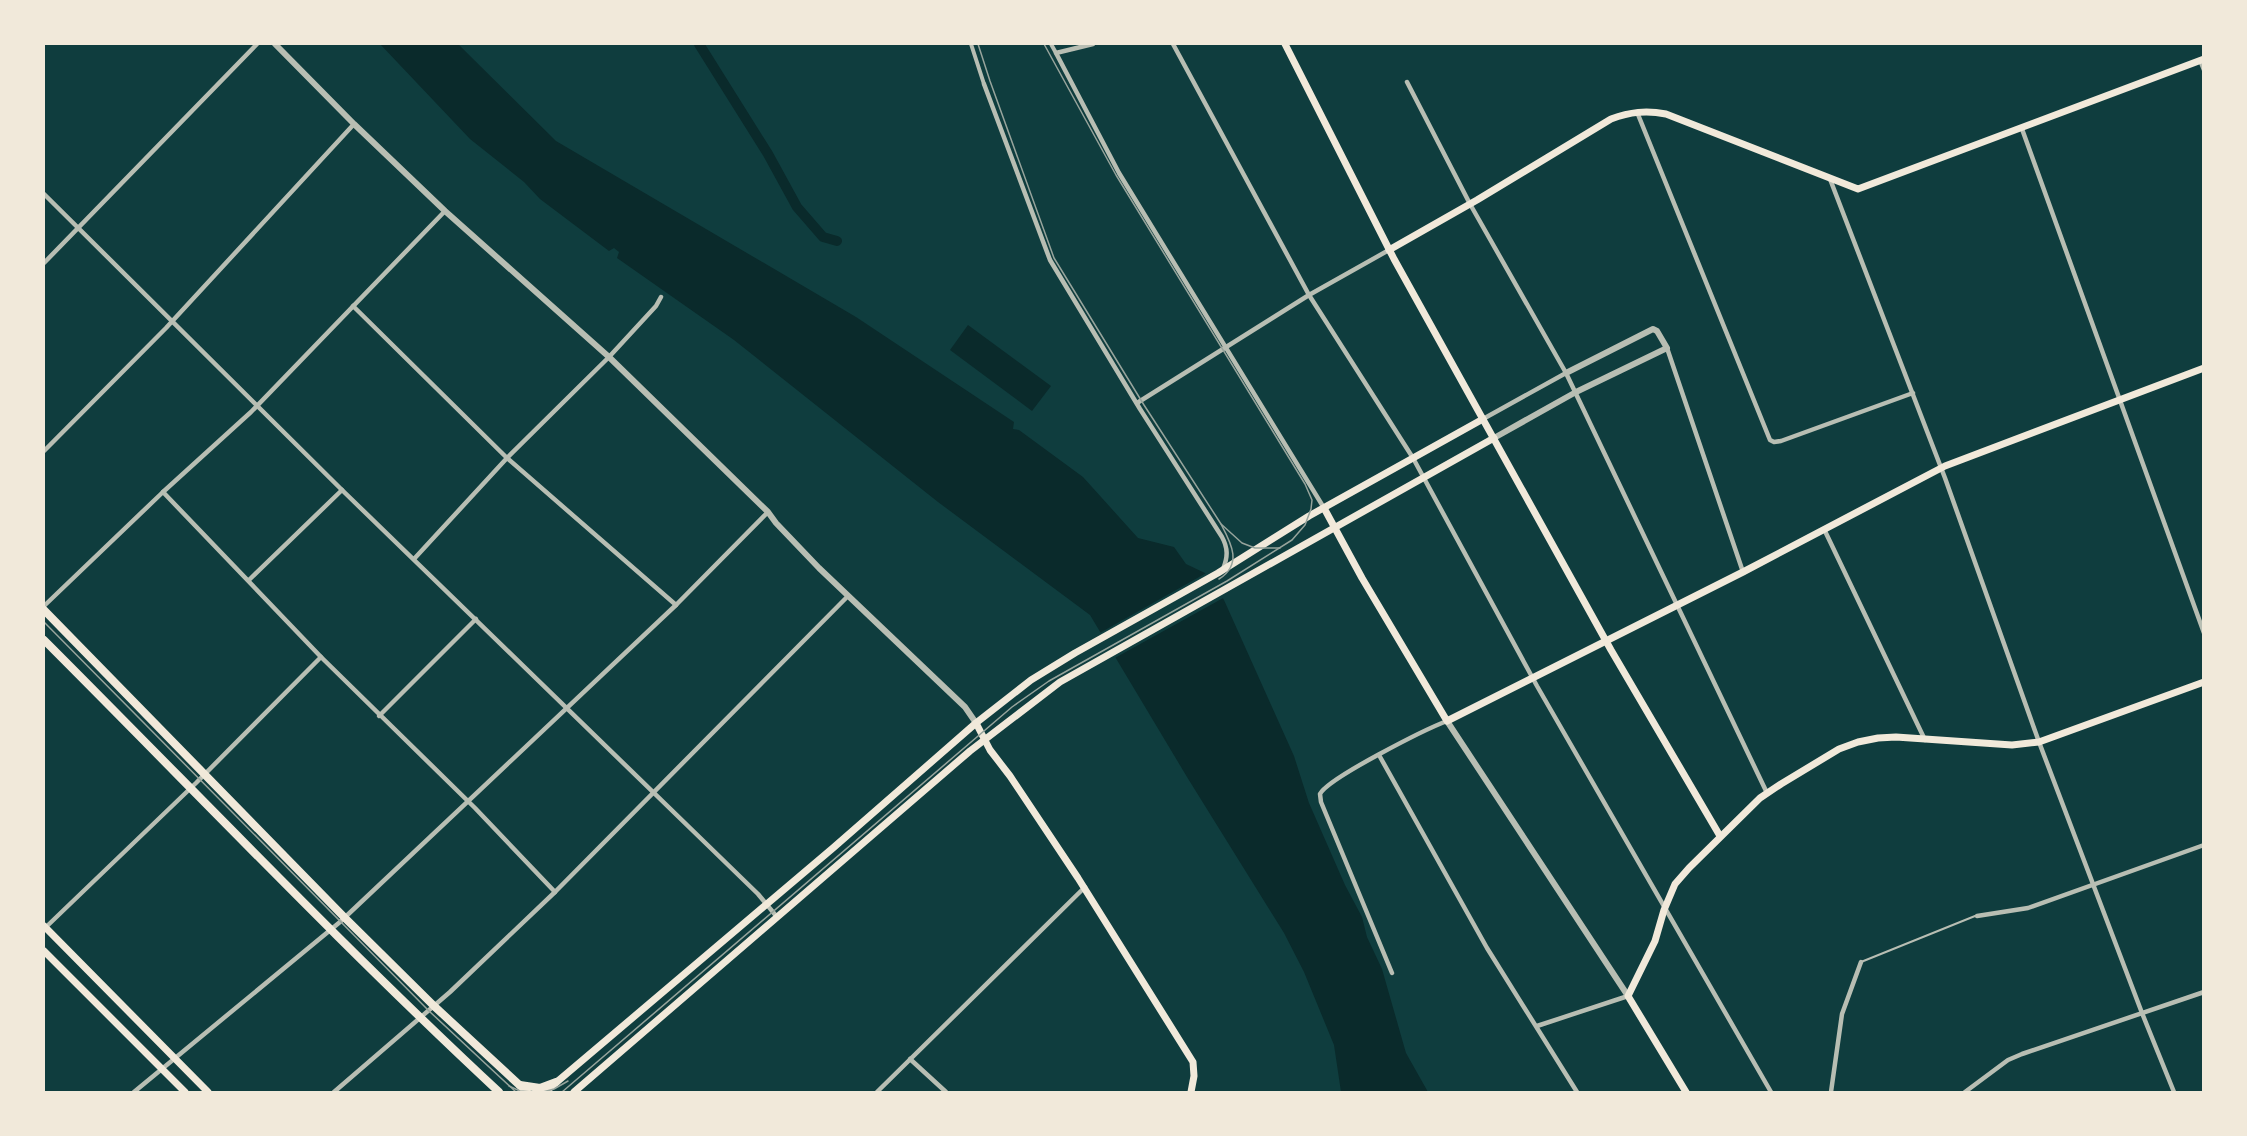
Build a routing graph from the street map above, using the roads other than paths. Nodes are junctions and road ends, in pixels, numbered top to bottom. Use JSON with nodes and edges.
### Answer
{"nodes":[{"id":1,"x":257,"y":44,"type":"edge"},
{"id":2,"x":275,"y":44,"type":"edge"},
{"id":3,"x":971,"y":44,"type":"edge"},
{"id":4,"x":1051,"y":44,"type":"edge"},
{"id":5,"x":1093,"y":44,"type":"edge"},
{"id":6,"x":1173,"y":44,"type":"edge"},
{"id":7,"x":1285,"y":44,"type":"edge"},
{"id":8,"x":1056,"y":53,"type":"junction"},
{"id":9,"x":2202,"y":60,"type":"edge"},
{"id":10,"x":2204,"y":70,"type":"edge"},
{"id":11,"x":1407,"y":82,"type":"dead end"},
{"id":12,"x":984,"y":84,"type":"joint"},
{"id":13,"x":1637,"y":112,"type":"junction"},
{"id":14,"x":354,"y":124,"type":"junction"},
{"id":15,"x":2022,"y":129,"type":"junction"},
{"id":16,"x":1830,"y":179,"type":"junction"},
{"id":17,"x":44,"y":194,"type":"edge"},
{"id":18,"x":1470,"y":204,"type":"junction"},
{"id":19,"x":445,"y":211,"type":"junction"},
{"id":20,"x":78,"y":228,"type":"junction"},
{"id":21,"x":1389,"y":250,"type":"junction"},
{"id":22,"x":44,"y":263,"type":"edge"},
{"id":23,"x":1309,"y":295,"type":"junction"},
{"id":24,"x":661,"y":297,"type":"dead end"},
{"id":25,"x":352,"y":306,"type":"junction"},
{"id":26,"x":171,"y":321,"type":"junction"},
{"id":27,"x":1227,"y":348,"type":"junction"},
{"id":28,"x":1667,"y":348,"type":"junction"},
{"id":29,"x":609,"y":357,"type":"junction"},
{"id":30,"x":2204,"y":368,"type":"edge"},
{"id":31,"x":1566,"y":373,"type":"junction"},
{"id":32,"x":1576,"y":392,"type":"junction"},
{"id":33,"x":1913,"y":393,"type":"junction"},
{"id":34,"x":2119,"y":399,"type":"junction"},
{"id":35,"x":1137,"y":404,"type":"junction"},
{"id":36,"x":257,"y":406,"type":"junction"},
{"id":37,"x":1483,"y":419,"type":"junction"},
{"id":38,"x":1494,"y":438,"type":"junction"},
{"id":39,"x":44,"y":451,"type":"edge"},
{"id":40,"x":507,"y":458,"type":"junction"},
{"id":41,"x":1413,"y":458,"type":"junction"},
{"id":42,"x":1941,"y":468,"type":"junction"},
{"id":43,"x":1424,"y":477,"type":"junction"},
{"id":44,"x":342,"y":490,"type":"junction"},
{"id":45,"x":163,"y":492,"type":"junction"},
{"id":46,"x":1324,"y":508,"type":"junction"},
{"id":47,"x":768,"y":512,"type":"junction"},
{"id":48,"x":1334,"y":528,"type":"junction"},
{"id":49,"x":1824,"y":529,"type":"junction"},
{"id":50,"x":414,"y":559,"type":"junction"},
{"id":51,"x":1221,"y":571,"type":"junction"},
{"id":52,"x":1743,"y":572,"type":"junction"},
{"id":53,"x":249,"y":580,"type":"junction"},
{"id":54,"x":849,"y":596,"type":"junction"},
{"id":55,"x":1677,"y":604,"type":"junction"},
{"id":56,"x":676,"y":605,"type":"junction"},
{"id":57,"x":44,"y":608,"type":"edge"},
{"id":58,"x":476,"y":620,"type":"junction"},
{"id":59,"x":2204,"y":633,"type":"edge"},
{"id":60,"x":44,"y":640,"type":"edge"},
{"id":61,"x":1607,"y":641,"type":"junction"},
{"id":62,"x":321,"y":657,"type":"junction"},
{"id":63,"x":1533,"y":678,"type":"junction"},
{"id":64,"x":2204,"y":682,"type":"edge"},
{"id":65,"x":567,"y":707,"type":"junction"},
{"id":66,"x":379,"y":716,"type":"junction"},
{"id":67,"x":1447,"y":721,"type":"junction"},
{"id":68,"x":976,"y":723,"type":"junction"},
{"id":69,"x":986,"y":740,"type":"junction"},
{"id":70,"x":1925,"y":740,"type":"junction"},
{"id":71,"x":2038,"y":742,"type":"junction"},
{"id":72,"x":1379,"y":755,"type":"junction"},
{"id":73,"x":205,"y":774,"type":"junction"},
{"id":74,"x":191,"y":788,"type":"junction"},
{"id":75,"x":1767,"y":792,"type":"junction"},
{"id":76,"x":653,"y":793,"type":"junction"},
{"id":77,"x":468,"y":802,"type":"junction"},
{"id":78,"x":1720,"y":836,"type":"junction"},
{"id":79,"x":2204,"y":845,"type":"edge"},
{"id":80,"x":2093,"y":884,"type":"junction"},
{"id":81,"x":1085,"y":887,"type":"junction"},
{"id":82,"x":555,"y":892,"type":"junction"},
{"id":83,"x":767,"y":904,"type":"junction"},
{"id":84,"x":1664,"y":910,"type":"junction"},
{"id":85,"x":1977,"y":916,"type":"joint"},
{"id":86,"x":344,"y":917,"type":"junction"},
{"id":87,"x":777,"y":917,"type":"junction"},
{"id":88,"x":44,"y":928,"type":"edge"},
{"id":89,"x":331,"y":930,"type":"junction"},
{"id":90,"x":44,"y":951,"type":"edge"},
{"id":91,"x":1861,"y":962,"type":"joint"},
{"id":92,"x":1392,"y":973,"type":"dead end"},
{"id":93,"x":2204,"y":992,"type":"edge"},
{"id":94,"x":1628,"y":996,"type":"junction"},
{"id":95,"x":434,"y":1006,"type":"junction"},
{"id":96,"x":2142,"y":1013,"type":"junction"},
{"id":97,"x":420,"y":1019,"type":"junction"},
{"id":98,"x":1536,"y":1026,"type":"junction"},
{"id":99,"x":910,"y":1059,"type":"junction"},
{"id":100,"x":174,"y":1060,"type":"junction"},
{"id":101,"x":162,"y":1070,"type":"junction"},
{"id":102,"x":556,"y":1082,"type":"junction"},
{"id":103,"x":517,"y":1084,"type":"junction"},
{"id":104,"x":134,"y":1092,"type":"edge"},
{"id":105,"x":185,"y":1092,"type":"edge"},
{"id":106,"x":208,"y":1092,"type":"edge"},
{"id":107,"x":334,"y":1092,"type":"edge"},
{"id":108,"x":499,"y":1092,"type":"edge"},
{"id":109,"x":527,"y":1092,"type":"edge"},
{"id":110,"x":545,"y":1092,"type":"edge"},
{"id":111,"x":574,"y":1092,"type":"edge"},
{"id":112,"x":876,"y":1092,"type":"edge"},
{"id":113,"x":946,"y":1092,"type":"edge"},
{"id":114,"x":1191,"y":1092,"type":"edge"},
{"id":115,"x":1577,"y":1092,"type":"edge"},
{"id":116,"x":1686,"y":1092,"type":"edge"},
{"id":117,"x":1771,"y":1092,"type":"edge"},
{"id":118,"x":1831,"y":1092,"type":"edge"},
{"id":119,"x":1965,"y":1092,"type":"edge"},
{"id":120,"x":2174,"y":1092,"type":"edge"}],
"edges":[{"from":1,"to":20,"type":"street"},
{"from":2,"to":14,"type":"street"},
{"from":3,"to":12,"type":"street"},
{"from":4,"to":8,"type":"street"},
{"from":5,"to":8,"type":"street"},
{"from":6,"to":23,"type":"street"},
{"from":7,"to":21,"type":"main road"},
{"from":8,"to":27,"type":"street"},
{"from":9,"to":10,"type":"street"},
{"from":9,"to":15,"type":"main road"},
{"from":11,"to":18,"type":"street"},
{"from":12,"to":35,"type":"street"},
{"from":13,"to":16,"type":"main road"},
{"from":13,"to":18,"type":"main road"},
{"from":13,"to":33,"type":"street"},
{"from":14,"to":19,"type":"street"},
{"from":14,"to":26,"type":"street"},
{"from":15,"to":16,"type":"main road"},
{"from":15,"to":34,"type":"street"},
{"from":16,"to":33,"type":"street"},
{"from":17,"to":20,"type":"street"},
{"from":18,"to":21,"type":"main road"},
{"from":18,"to":31,"type":"street"},
{"from":19,"to":25,"type":"street"},
{"from":19,"to":29,"type":"street"},
{"from":20,"to":22,"type":"street"},
{"from":20,"to":26,"type":"street"},
{"from":21,"to":23,"type":"street"},
{"from":21,"to":37,"type":"main road"},
{"from":23,"to":27,"type":"street"},
{"from":23,"to":41,"type":"street"},
{"from":24,"to":29,"type":"street"},
{"from":25,"to":36,"type":"street"},
{"from":25,"to":40,"type":"street"},
{"from":26,"to":36,"type":"street"},
{"from":26,"to":39,"type":"street"},
{"from":27,"to":35,"type":"street"},
{"from":27,"to":46,"type":"street"},
{"from":28,"to":31,"type":"street"},
{"from":28,"to":32,"type":"street"},
{"from":28,"to":52,"type":"street"},
{"from":29,"to":40,"type":"street"},
{"from":29,"to":47,"type":"street"},
{"from":30,"to":34,"type":"main road"},
{"from":31,"to":32,"type":"street"},
{"from":31,"to":37,"type":"street"},
{"from":32,"to":38,"type":"street"},
{"from":32,"to":55,"type":"street"},
{"from":33,"to":42,"type":"street"},
{"from":34,"to":42,"type":"main road"},
{"from":34,"to":59,"type":"street"},
{"from":35,"to":51,"type":"street"},
{"from":36,"to":44,"type":"street"},
{"from":36,"to":45,"type":"street"},
{"from":37,"to":38,"type":"main road"},
{"from":37,"to":41,"type":"main road"},
{"from":38,"to":43,"type":"main road"},
{"from":38,"to":61,"type":"main road"},
{"from":40,"to":50,"type":"street"},
{"from":40,"to":56,"type":"street"},
{"from":41,"to":43,"type":"street"},
{"from":41,"to":46,"type":"main road"},
{"from":42,"to":49,"type":"main road"},
{"from":42,"to":71,"type":"street"},
{"from":43,"to":48,"type":"main road"},
{"from":43,"to":63,"type":"street"},
{"from":44,"to":50,"type":"street"},
{"from":44,"to":53,"type":"street"},
{"from":45,"to":53,"type":"street"},
{"from":45,"to":57,"type":"street"},
{"from":46,"to":48,"type":"main road"},
{"from":46,"to":51,"type":"main road"},
{"from":47,"to":54,"type":"street"},
{"from":47,"to":56,"type":"street"},
{"from":48,"to":67,"type":"main road"},
{"from":48,"to":69,"type":"main road"},
{"from":49,"to":52,"type":"main road"},
{"from":49,"to":70,"type":"street"},
{"from":50,"to":58,"type":"street"},
{"from":51,"to":68,"type":"main road"},
{"from":52,"to":55,"type":"main road"},
{"from":53,"to":62,"type":"street"},
{"from":54,"to":68,"type":"street"},
{"from":54,"to":76,"type":"street"},
{"from":55,"to":61,"type":"main road"},
{"from":55,"to":75,"type":"street"},
{"from":56,"to":65,"type":"street"},
{"from":57,"to":73,"type":"main road"},
{"from":58,"to":65,"type":"street"},
{"from":58,"to":66,"type":"street"},
{"from":60,"to":74,"type":"main road"},
{"from":61,"to":63,"type":"main road"},
{"from":61,"to":78,"type":"main road"},
{"from":62,"to":66,"type":"street"},
{"from":62,"to":73,"type":"street"},
{"from":63,"to":67,"type":"main road"},
{"from":63,"to":84,"type":"street"},
{"from":64,"to":71,"type":"main road"},
{"from":65,"to":76,"type":"street"},
{"from":65,"to":77,"type":"street"},
{"from":66,"to":77,"type":"street"},
{"from":67,"to":72,"type":"street"},
{"from":67,"to":94,"type":"street"},
{"from":68,"to":69,"type":"main road"},
{"from":68,"to":83,"type":"main road"},
{"from":69,"to":81,"type":"main road"},
{"from":69,"to":87,"type":"main road"},
{"from":70,"to":71,"type":"main road"},
{"from":70,"to":75,"type":"main road"},
{"from":71,"to":80,"type":"street"},
{"from":72,"to":92,"type":"street"},
{"from":72,"to":98,"type":"street"},
{"from":73,"to":74,"type":"street"},
{"from":73,"to":86,"type":"main road"},
{"from":74,"to":88,"type":"street"},
{"from":74,"to":89,"type":"main road"},
{"from":75,"to":78,"type":"main road"},
{"from":76,"to":82,"type":"street"},
{"from":76,"to":83,"type":"street"},
{"from":77,"to":82,"type":"street"},
{"from":77,"to":86,"type":"street"},
{"from":78,"to":84,"type":"main road"},
{"from":79,"to":80,"type":"street"},
{"from":80,"to":85,"type":"street"},
{"from":80,"to":96,"type":"street"},
{"from":81,"to":99,"type":"street"},
{"from":81,"to":114,"type":"main road"},
{"from":82,"to":95,"type":"street"},
{"from":83,"to":87,"type":"street"},
{"from":83,"to":102,"type":"main road"},
{"from":84,"to":94,"type":"main road"},
{"from":84,"to":117,"type":"street"},
{"from":85,"to":91,"type":"lane"},
{"from":86,"to":89,"type":"street"},
{"from":86,"to":95,"type":"main road"},
{"from":87,"to":111,"type":"main road"},
{"from":88,"to":100,"type":"main road"},
{"from":89,"to":97,"type":"main road"},
{"from":89,"to":100,"type":"street"},
{"from":90,"to":101,"type":"main road"},
{"from":91,"to":118,"type":"street"},
{"from":93,"to":96,"type":"street"},
{"from":94,"to":98,"type":"street"},
{"from":94,"to":116,"type":"main road"},
{"from":95,"to":97,"type":"street"},
{"from":95,"to":103,"type":"main road"},
{"from":96,"to":119,"type":"street"},
{"from":96,"to":120,"type":"street"},
{"from":97,"to":107,"type":"street"},
{"from":97,"to":108,"type":"main road"},
{"from":98,"to":115,"type":"street"},
{"from":99,"to":112,"type":"street"},
{"from":99,"to":113,"type":"street"},
{"from":100,"to":101,"type":"street"},
{"from":100,"to":106,"type":"main road"},
{"from":101,"to":104,"type":"street"},
{"from":101,"to":105,"type":"main road"},
{"from":102,"to":103,"type":"main road"},
{"from":102,"to":110,"type":"main road"},
{"from":103,"to":109,"type":"main road"}]}
